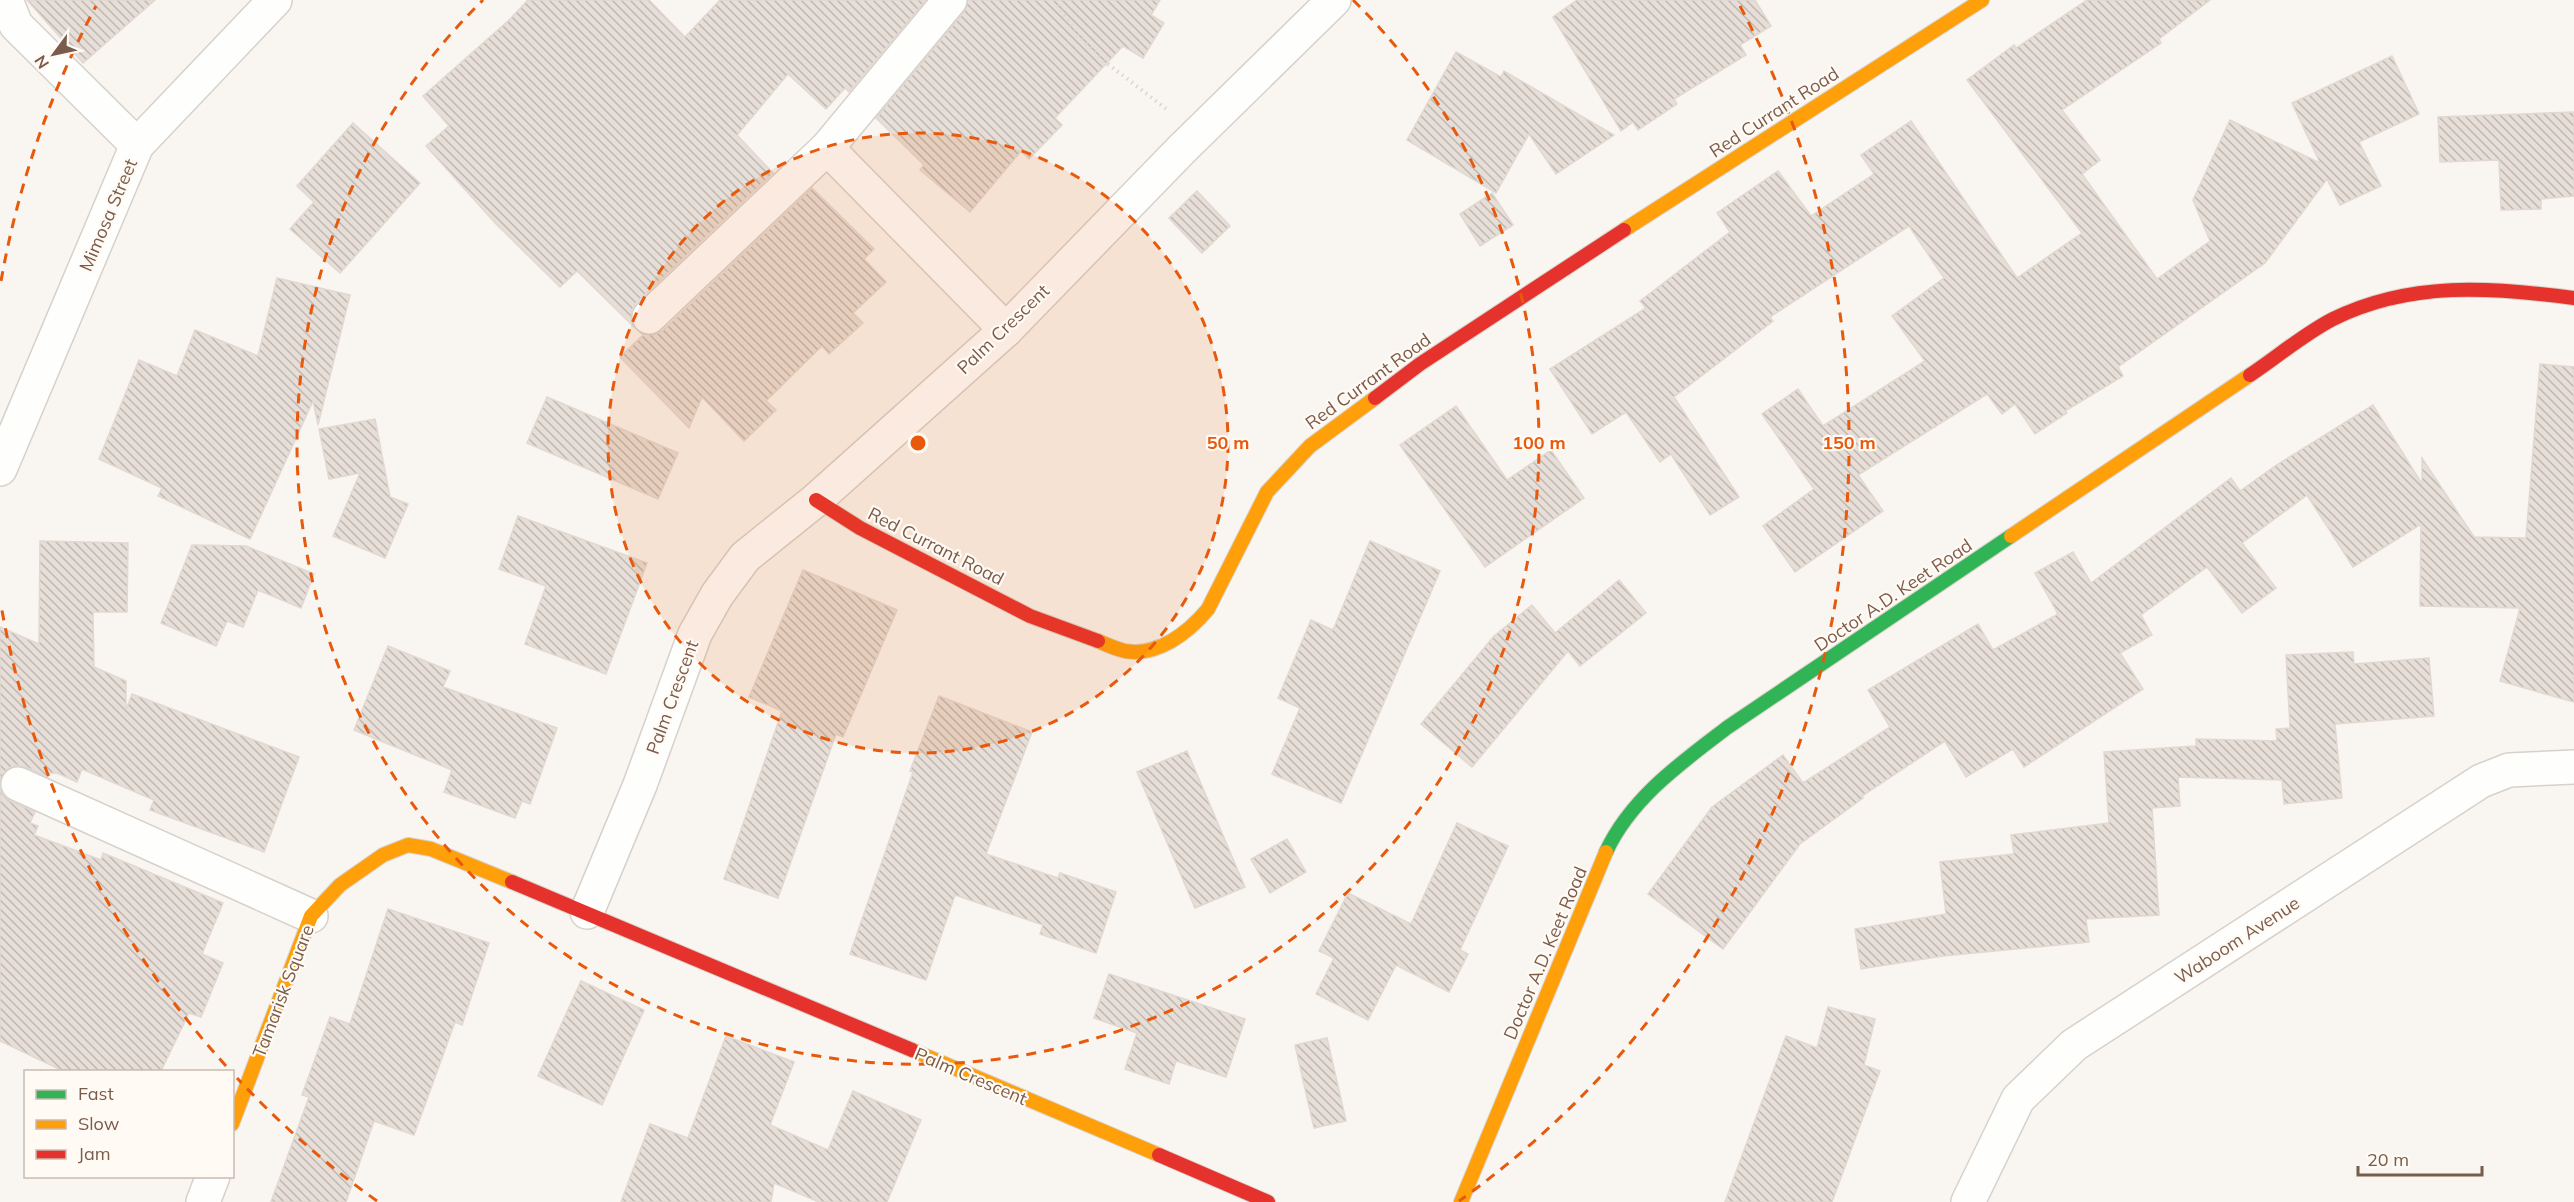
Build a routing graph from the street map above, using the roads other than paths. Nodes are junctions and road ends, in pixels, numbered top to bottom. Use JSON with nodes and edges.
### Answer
{"nodes":[{"id":1,"x":6,"y":0,"type":"edge"},
{"id":2,"x":275,"y":0,"type":"edge"},
{"id":3,"x":950,"y":0,"type":"edge"},
{"id":4,"x":1334,"y":0,"type":"edge"},
{"id":5,"x":1982,"y":0,"type":"edge"},
{"id":6,"x":137,"y":145,"type":"junction"},
{"id":7,"x":827,"y":148,"type":"junction"},
{"id":8,"x":2574,"y":298,"type":"edge"},
{"id":9,"x":649,"y":317,"type":"dead end"},
{"id":10,"x":1006,"y":330,"type":"junction"},
{"id":11,"x":0,"y":469,"type":"edge"},
{"id":12,"x":816,"y":500,"type":"junction"},
{"id":13,"x":2574,"y":767,"type":"edge"},
{"id":14,"x":18,"y":784,"type":"dead end"},
{"id":15,"x":587,"y":912,"type":"junction"},
{"id":16,"x":311,"y":916,"type":"junction"},
{"id":17,"x":234,"y":1119,"type":"edge"},
{"id":18,"x":212,"y":1178,"type":"edge"},
{"id":19,"x":203,"y":1202,"type":"edge"},
{"id":20,"x":1268,"y":1202,"type":"edge"},
{"id":21,"x":1461,"y":1202,"type":"edge"},
{"id":22,"x":1968,"y":1202,"type":"edge"}],
"edges":[{"from":1,"to":6,"type":"street"},
{"from":2,"to":6,"type":"street","name":"Mimosa Street"},
{"from":3,"to":7,"type":"street"},
{"from":4,"to":10,"type":"street","name":"Palm Crescent"},
{"from":5,"to":12,"type":"street","name":"Red Currant Road"},
{"from":6,"to":11,"type":"street","name":"Mimosa Street"},
{"from":7,"to":9,"type":"street"},
{"from":7,"to":10,"type":"street"},
{"from":8,"to":21,"type":"street","name":"Doctor A.D. Keet Road"},
{"from":10,"to":12,"type":"street","name":"Palm Crescent"},
{"from":12,"to":15,"type":"street","name":"Palm Crescent"},
{"from":13,"to":22,"type":"street","name":"Waboom Avenue"},
{"from":14,"to":16,"type":"street"},
{"from":15,"to":16,"type":"street","name":"Tamarisk Square"},
{"from":15,"to":20,"type":"street","name":"Palm Crescent"},
{"from":16,"to":17,"type":"street","name":"Tamarisk Square"},
{"from":18,"to":19,"type":"street"}]}
